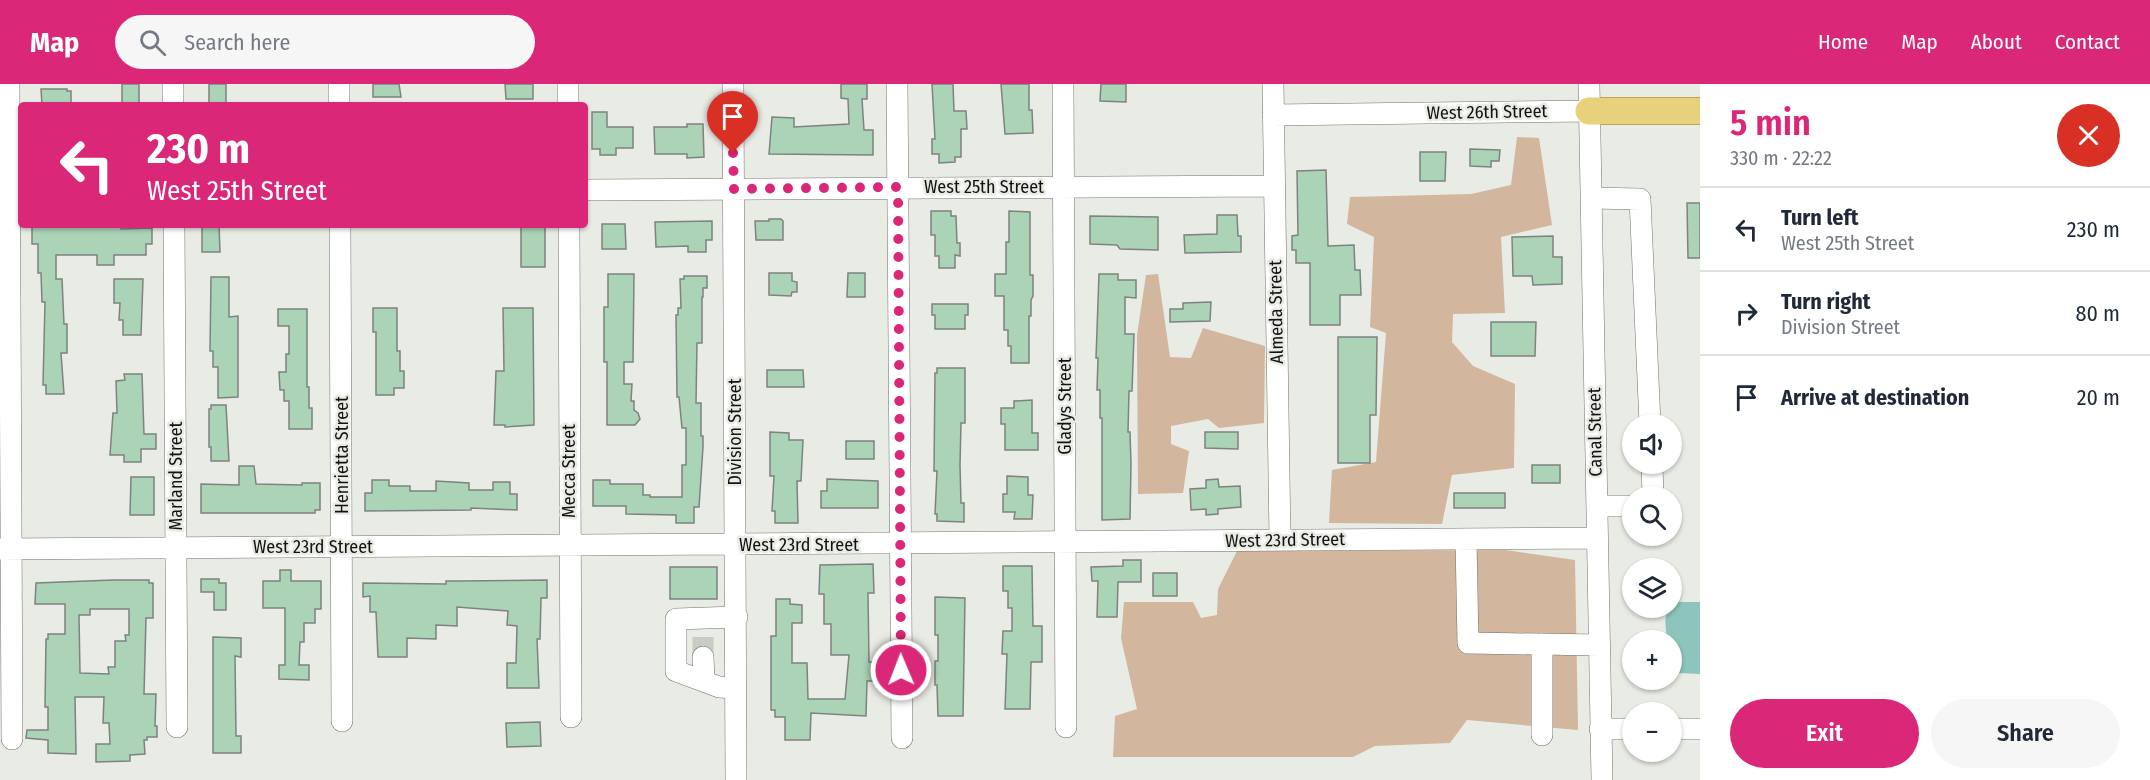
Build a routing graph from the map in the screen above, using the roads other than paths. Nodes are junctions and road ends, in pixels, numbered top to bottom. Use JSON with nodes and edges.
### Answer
{"nodes":[{"id":1,"x":9,"y":84,"type":"edge"},
{"id":2,"x":173,"y":84,"type":"edge"},
{"id":3,"x":339,"y":84,"type":"edge"},
{"id":4,"x":568,"y":84,"type":"edge"},
{"id":5,"x":733,"y":84,"type":"edge"},
{"id":6,"x":897,"y":84,"type":"edge"},
{"id":7,"x":1063,"y":84,"type":"edge"},
{"id":8,"x":1273,"y":84,"type":"edge"},
{"id":9,"x":1589,"y":84,"type":"edge"},
{"id":10,"x":173,"y":102,"type":"edge"},
{"id":11,"x":339,"y":102,"type":"edge"},
{"id":12,"x":568,"y":102,"type":"edge"},
{"id":13,"x":1589,"y":111,"type":"junction"},
{"id":14,"x":1700,"y":111,"type":"edge"},
{"id":15,"x":1273,"y":115,"type":"junction"},
{"id":16,"x":1063,"y":186,"type":"junction"},
{"id":17,"x":1274,"y":186,"type":"junction"},
{"id":18,"x":898,"y":187,"type":"junction"},
{"id":19,"x":734,"y":189,"type":"junction"},
{"id":20,"x":588,"y":190,"type":"edge"},
{"id":21,"x":10,"y":193,"type":"edge"},
{"id":22,"x":1591,"y":198,"type":"junction"},
{"id":23,"x":174,"y":228,"type":"edge"},
{"id":24,"x":340,"y":228,"type":"edge"},
{"id":25,"x":569,"y":228,"type":"edge"},
{"id":26,"x":1650,"y":414,"type":"edge"},
{"id":27,"x":1597,"y":506,"type":"junction"},
{"id":28,"x":1622,"y":506,"type":"edge"},
{"id":29,"x":1597,"y":538,"type":"junction"},
{"id":30,"x":1466,"y":539,"type":"junction"},
{"id":31,"x":1280,"y":540,"type":"junction"},
{"id":32,"x":1066,"y":543,"type":"junction"},
{"id":33,"x":900,"y":544,"type":"junction"},
{"id":34,"x":570,"y":545,"type":"junction"},
{"id":35,"x":735,"y":545,"type":"junction"},
{"id":36,"x":342,"y":547,"type":"junction"},
{"id":37,"x":176,"y":548,"type":"junction"},
{"id":38,"x":6,"y":549,"type":"edge"},
{"id":39,"x":736,"y":617,"type":"junction"},
{"id":40,"x":703,"y":638,"type":"junction"},
{"id":41,"x":1542,"y":644,"type":"junction"},
{"id":42,"x":1598,"y":645,"type":"junction"},
{"id":43,"x":704,"y":681,"type":"junction"},
{"id":44,"x":735,"y":688,"type":"junction"},
{"id":45,"x":571,"y":717,"type":"dead end"},
{"id":46,"x":342,"y":721,"type":"dead end"},
{"id":47,"x":177,"y":727,"type":"dead end"},
{"id":48,"x":1066,"y":728,"type":"dead end"},
{"id":49,"x":1600,"y":729,"type":"junction"},
{"id":50,"x":1622,"y":729,"type":"edge"},
{"id":51,"x":1682,"y":729,"type":"edge"},
{"id":52,"x":1700,"y":729,"type":"edge"},
{"id":53,"x":1542,"y":735,"type":"dead end"},
{"id":54,"x":902,"y":738,"type":"dead end"},
{"id":55,"x":12,"y":739,"type":"dead end"},
{"id":56,"x":736,"y":780,"type":"edge"},
{"id":57,"x":1602,"y":780,"type":"edge"}],
"edges":[{"from":1,"to":21,"type":"street"},
{"from":2,"to":10,"type":"street"},
{"from":3,"to":11,"type":"street"},
{"from":4,"to":12,"type":"street"},
{"from":5,"to":19,"type":"street","name":"Division Street"},
{"from":6,"to":18,"type":"street"},
{"from":7,"to":16,"type":"street","name":"Gladys Street"},
{"from":8,"to":15,"type":"street","name":"Almeda Street"},
{"from":9,"to":13,"type":"street","name":"Canal Street"},
{"from":13,"to":14,"type":"main road","name":"West 26th Street"},
{"from":13,"to":15,"type":"street","name":"West 26th Street"},
{"from":13,"to":22,"type":"street","name":"Canal Street"},
{"from":15,"to":17,"type":"street","name":"Almeda Street"},
{"from":16,"to":17,"type":"street","name":"West 25th Street"},
{"from":16,"to":18,"type":"street","name":"West 25th Street"},
{"from":16,"to":32,"type":"street","name":"Gladys Street"},
{"from":17,"to":31,"type":"street","name":"Almeda Street"},
{"from":18,"to":19,"type":"street","name":"West 25th Street"},
{"from":18,"to":33,"type":"street"},
{"from":19,"to":20,"type":"street","name":"West 25th Street"},
{"from":19,"to":35,"type":"street","name":"Division Street"},
{"from":21,"to":38,"type":"street"},
{"from":22,"to":26,"type":"street"},
{"from":22,"to":27,"type":"street","name":"Canal Street"},
{"from":23,"to":37,"type":"street","name":"Marland Street"},
{"from":24,"to":36,"type":"street","name":"Henrietta Street"},
{"from":25,"to":34,"type":"street","name":"Mecca Street"},
{"from":27,"to":28,"type":"street"},
{"from":27,"to":29,"type":"street","name":"Canal Street"},
{"from":29,"to":30,"type":"street","name":"West 23rd Street"},
{"from":29,"to":42,"type":"street","name":"Canal Street"},
{"from":30,"to":31,"type":"street","name":"West 23rd Street"},
{"from":30,"to":41,"type":"street"},
{"from":31,"to":32,"type":"street","name":"West 23rd Street"},
{"from":32,"to":33,"type":"street","name":"West 23rd Street"},
{"from":32,"to":48,"type":"street","name":"Gladys Street"},
{"from":33,"to":35,"type":"street","name":"West 23rd Street"},
{"from":33,"to":54,"type":"street"},
{"from":34,"to":35,"type":"street","name":"West 23rd Street"},
{"from":34,"to":36,"type":"street","name":"West 23rd Street"},
{"from":34,"to":45,"type":"street","name":"Mecca Street"},
{"from":35,"to":39,"type":"street","name":"Division Street"},
{"from":36,"to":37,"type":"street","name":"West 23rd Street"},
{"from":36,"to":46,"type":"street","name":"Henrietta Street"},
{"from":37,"to":38,"type":"street","name":"West 23rd Street"},
{"from":37,"to":47,"type":"street","name":"Marland Street"},
{"from":38,"to":55,"type":"street"},
{"from":39,"to":40,"type":"street"},
{"from":39,"to":44,"type":"street","name":"Division Street"},
{"from":40,"to":43,"type":"street"},
{"from":40,"to":43,"type":"street"},
{"from":41,"to":42,"type":"street"},
{"from":41,"to":53,"type":"street"},
{"from":42,"to":49,"type":"street","name":"Canal Street"},
{"from":43,"to":44,"type":"street"},
{"from":44,"to":56,"type":"street","name":"Division Street"},
{"from":49,"to":50,"type":"street"},
{"from":49,"to":57,"type":"street","name":"Canal Street"},
{"from":51,"to":52,"type":"street"}]}
